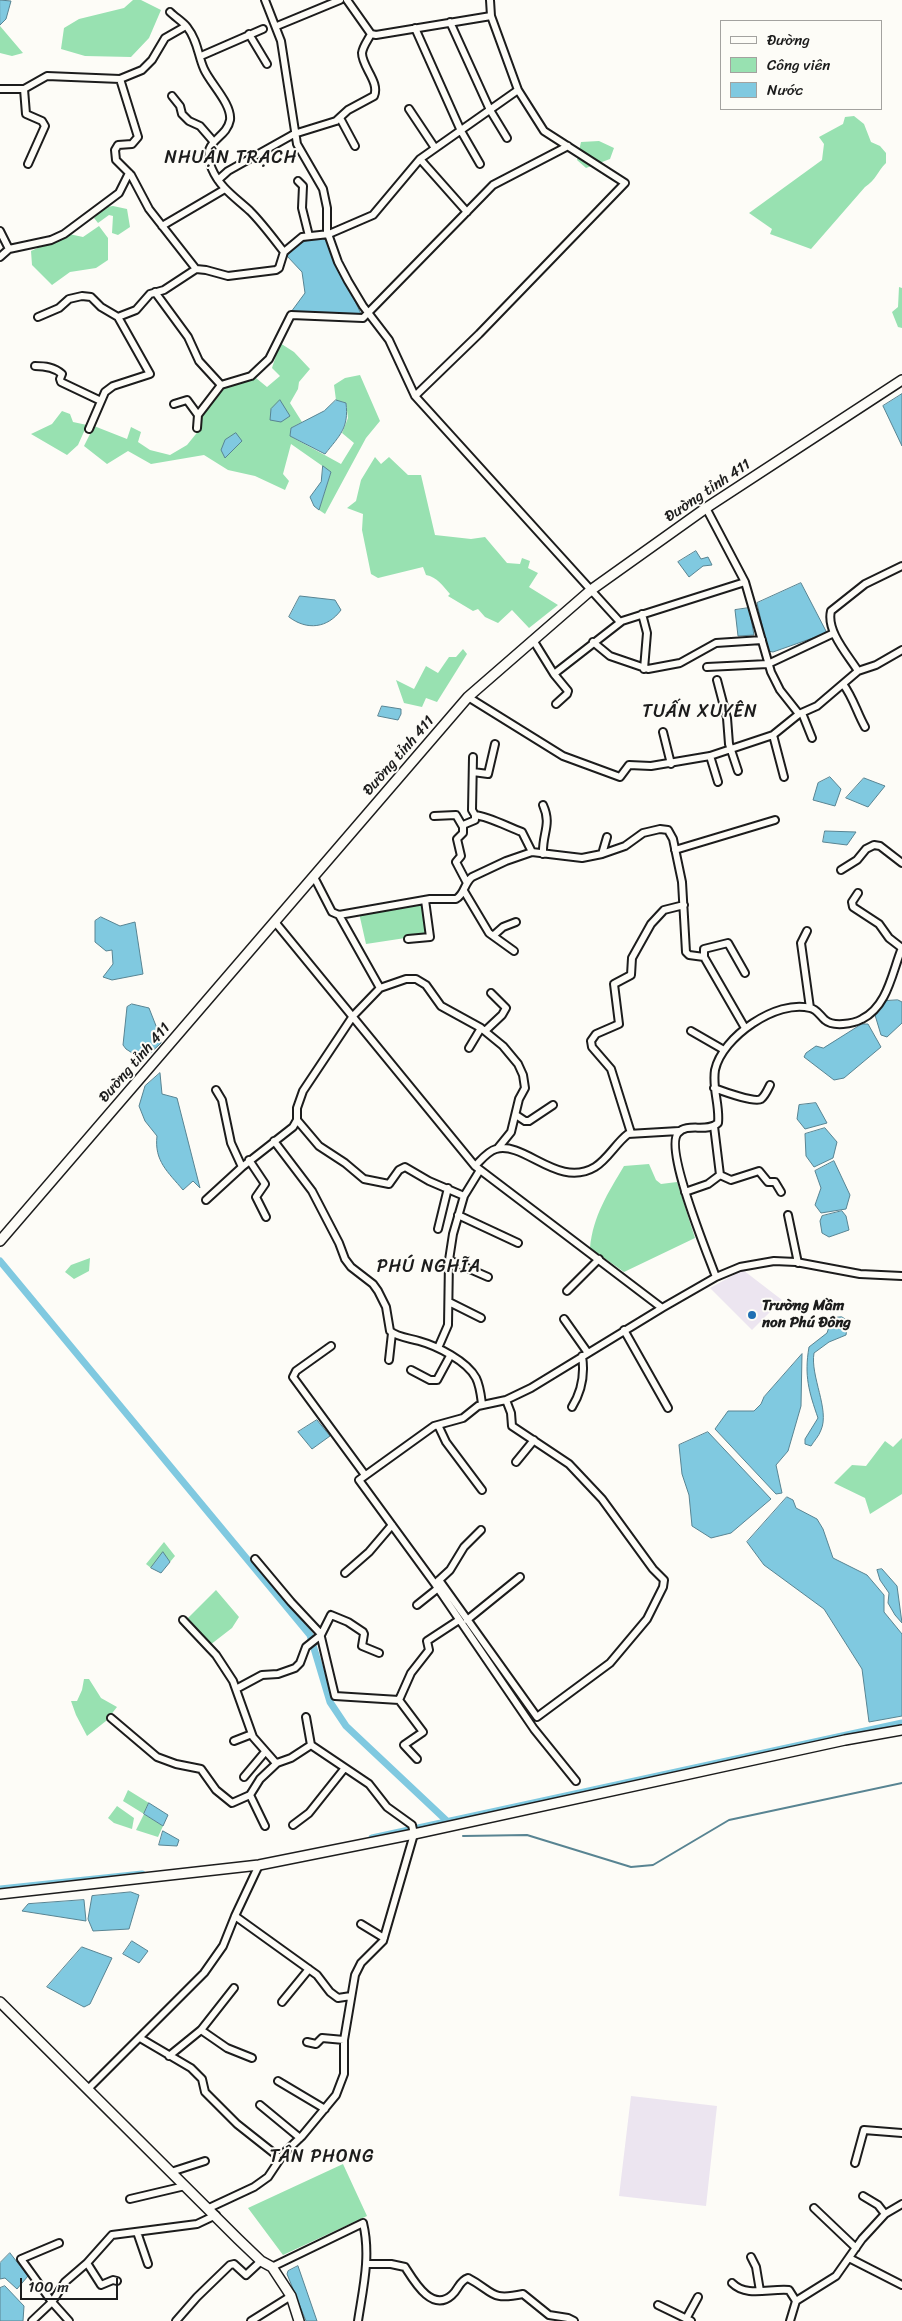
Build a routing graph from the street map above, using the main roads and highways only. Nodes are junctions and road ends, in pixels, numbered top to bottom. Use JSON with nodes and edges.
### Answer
{"nodes":[{"id":1,"x":902,"y":380,"type":"edge"},
{"id":2,"x":0,"y":1241,"type":"edge"},
{"id":3,"x":902,"y":1730,"type":"edge"},
{"id":4,"x":0,"y":1894,"type":"edge"},
{"id":5,"x":0,"y":2002,"type":"edge"},
{"id":6,"x":299,"y":2321,"type":"edge"}],
"edges":[{"from":1,"to":2,"type":"main road","name":"Đường tỉnh 411"},
{"from":3,"to":4,"type":"main road"},
{"from":5,"to":6,"type":"main road"}]}
